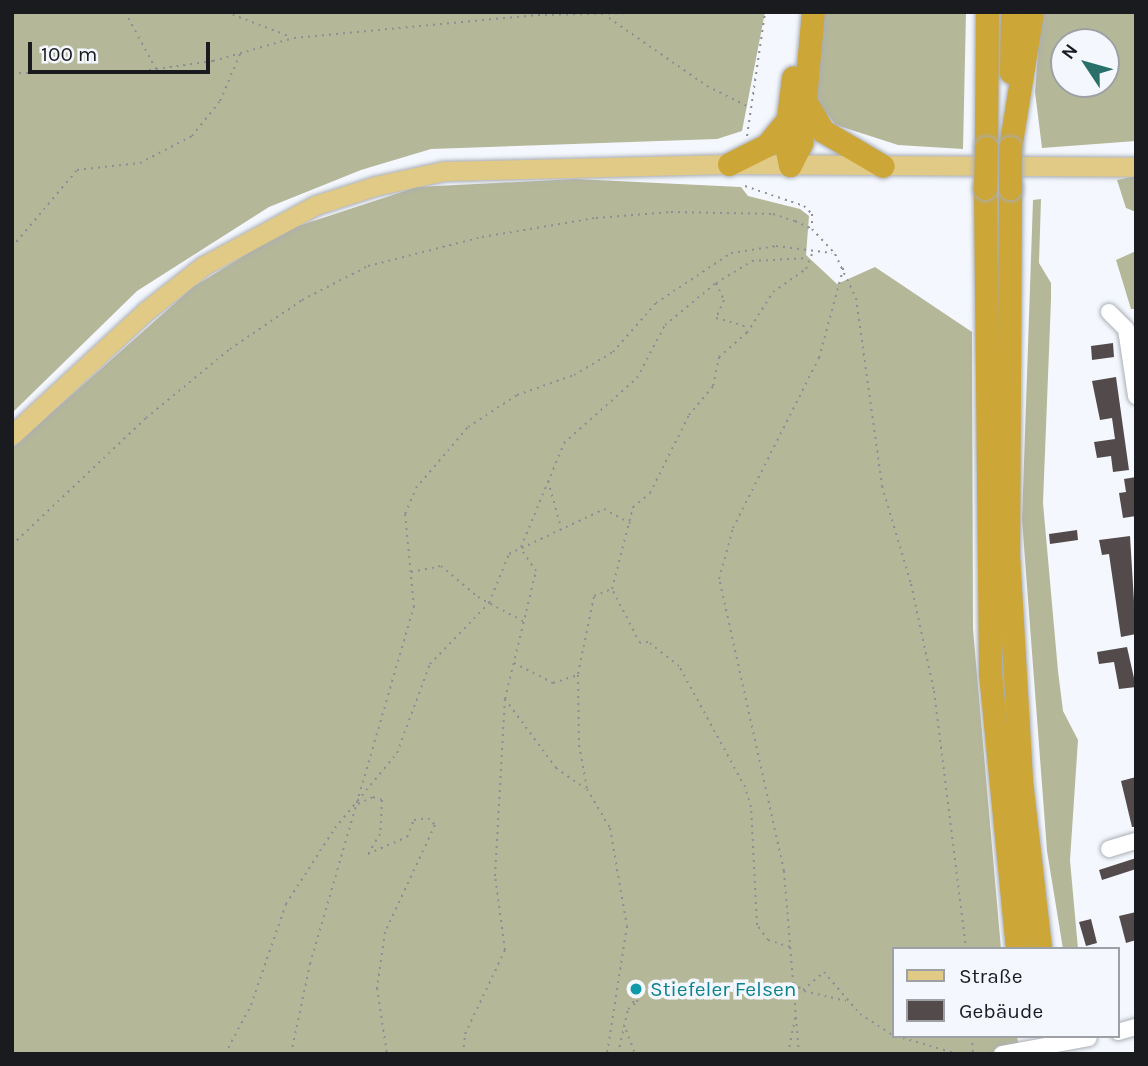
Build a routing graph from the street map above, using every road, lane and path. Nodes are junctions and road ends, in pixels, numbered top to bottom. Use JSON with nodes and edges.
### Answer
{"nodes":[{"id":1,"x":125,"y":12,"type":"edge"},
{"id":2,"x":226,"y":12,"type":"edge"},
{"id":3,"x":686,"y":12,"type":"edge"},
{"id":4,"x":765,"y":12,"type":"edge"},
{"id":5,"x":803,"y":12,"type":"edge"},
{"id":6,"x":813,"y":12,"type":"edge"},
{"id":7,"x":986,"y":12,"type":"edge"},
{"id":8,"x":1012,"y":12,"type":"edge"},
{"id":9,"x":1032,"y":12,"type":"edge"},
{"id":10,"x":608,"y":17,"type":"junction"},
{"id":11,"x":293,"y":38,"type":"junction"},
{"id":12,"x":240,"y":53,"type":"junction"},
{"id":13,"x":156,"y":69,"type":"junction"},
{"id":14,"x":12,"y":73,"type":"edge"},
{"id":15,"x":805,"y":101,"type":"junction"},
{"id":16,"x":751,"y":108,"type":"junction"},
{"id":17,"x":786,"y":120,"type":"junction"},
{"id":18,"x":747,"y":138,"type":"dead end"},
{"id":19,"x":1010,"y":148,"type":"junction"},
{"id":20,"x":1136,"y":157,"type":"edge"},
{"id":21,"x":729,"y":164,"type":"junction"},
{"id":22,"x":790,"y":165,"type":"junction"},
{"id":23,"x":883,"y":166,"type":"junction"},
{"id":24,"x":1136,"y":167,"type":"edge"},
{"id":25,"x":1054,"y":169,"type":"junction"},
{"id":26,"x":745,"y":186,"type":"dead end"},
{"id":27,"x":812,"y":229,"type":"junction"},
{"id":28,"x":12,"y":247,"type":"edge"},
{"id":29,"x":812,"y":252,"type":"junction"},
{"id":30,"x":835,"y":254,"type":"junction"},
{"id":31,"x":810,"y":258,"type":"junction"},
{"id":32,"x":844,"y":265,"type":"junction"},
{"id":33,"x":716,"y":282,"type":"junction"},
{"id":34,"x":1109,"y":312,"type":"dead end"},
{"id":35,"x":747,"y":332,"type":"junction"},
{"id":36,"x":1136,"y":396,"type":"edge"},
{"id":37,"x":12,"y":435,"type":"edge"},
{"id":38,"x":547,"y":480,"type":"junction"},
{"id":39,"x":633,"y":524,"type":"junction"},
{"id":40,"x":561,"y":529,"type":"junction"},
{"id":41,"x":12,"y":545,"type":"edge"},
{"id":42,"x":520,"y":548,"type":"junction"},
{"id":43,"x":411,"y":572,"type":"junction"},
{"id":44,"x":612,"y":589,"type":"junction"},
{"id":45,"x":489,"y":603,"type":"junction"},
{"id":46,"x":524,"y":621,"type":"junction"},
{"id":47,"x":513,"y":662,"type":"junction"},
{"id":48,"x":578,"y":675,"type":"junction"},
{"id":49,"x":505,"y":699,"type":"junction"},
{"id":50,"x":587,"y":789,"type":"junction"},
{"id":51,"x":357,"y":804,"type":"junction"},
{"id":52,"x":1136,"y":841,"type":"edge"},
{"id":53,"x":1109,"y":849,"type":"dead end"},
{"id":54,"x":790,"y":947,"type":"junction"},
{"id":55,"x":965,"y":947,"type":"edge"},
{"id":56,"x":1017,"y":947,"type":"edge"},
{"id":57,"x":1040,"y":947,"type":"edge"},
{"id":58,"x":793,"y":983,"type":"junction"},
{"id":59,"x":803,"y":990,"type":"junction"},
{"id":60,"x":847,"y":1001,"type":"junction"},
{"id":61,"x":633,"y":1005,"type":"junction"},
{"id":62,"x":795,"y":1017,"type":"junction"},
{"id":63,"x":625,"y":1030,"type":"junction"},
{"id":64,"x":892,"y":1034,"type":"edge"},
{"id":65,"x":902,"y":1038,"type":"edge"},
{"id":66,"x":1089,"y":1038,"type":"edge"},
{"id":67,"x":225,"y":1054,"type":"edge"},
{"id":68,"x":291,"y":1054,"type":"edge"},
{"id":69,"x":387,"y":1054,"type":"edge"},
{"id":70,"x":463,"y":1054,"type":"edge"},
{"id":71,"x":607,"y":1054,"type":"edge"},
{"id":72,"x":618,"y":1054,"type":"edge"},
{"id":73,"x":635,"y":1054,"type":"edge"},
{"id":74,"x":788,"y":1054,"type":"edge"},
{"id":75,"x":799,"y":1054,"type":"edge"},
{"id":76,"x":958,"y":1054,"type":"edge"},
{"id":77,"x":1002,"y":1054,"type":"edge"}],
"edges":[{"from":1,"to":13,"type":"path"},
{"from":2,"to":11,"type":"path"},
{"from":3,"to":10,"type":"path"},
{"from":4,"to":16,"type":"path"},
{"from":5,"to":17,"type":"highway"},
{"from":6,"to":15,"type":"highway"},
{"from":7,"to":56,"type":"highway","bridge":true},
{"from":8,"to":19,"type":"highway"},
{"from":9,"to":19,"type":"highway"},
{"from":10,"to":11,"type":"path"},
{"from":10,"to":16,"type":"path"},
{"from":11,"to":12,"type":"path"},
{"from":12,"to":13,"type":"path"},
{"from":12,"to":28,"type":"path"},
{"from":13,"to":14,"type":"path"},
{"from":15,"to":22,"type":"highway"},
{"from":15,"to":23,"type":"highway"},
{"from":16,"to":18,"type":"path"},
{"from":17,"to":21,"type":"highway"},
{"from":17,"to":22,"type":"highway"},
{"from":19,"to":57,"type":"highway","bridge":true},
{"from":20,"to":25,"type":"main road"},
{"from":21,"to":22,"type":"main road"},
{"from":21,"to":37,"type":"main road"},
{"from":22,"to":23,"type":"main road"},
{"from":23,"to":25,"type":"main road"},
{"from":24,"to":25,"type":"main road"},
{"from":26,"to":27,"type":"path"},
{"from":27,"to":30,"type":"path"},
{"from":27,"to":41,"type":"path"},
{"from":29,"to":30,"type":"path"},
{"from":29,"to":31,"type":"path"},
{"from":29,"to":43,"type":"path"},
{"from":30,"to":32,"type":"path"},
{"from":31,"to":33,"type":"path"},
{"from":31,"to":35,"type":"path"},
{"from":32,"to":54,"type":"path"},
{"from":32,"to":55,"type":"path"},
{"from":33,"to":35,"type":"path"},
{"from":33,"to":38,"type":"path"},
{"from":34,"to":36,"type":"street"},
{"from":35,"to":39,"type":"path"},
{"from":38,"to":40,"type":"path"},
{"from":38,"to":42,"type":"path"},
{"from":39,"to":40,"type":"path"},
{"from":39,"to":44,"type":"path"},
{"from":40,"to":42,"type":"path"},
{"from":42,"to":45,"type":"path"},
{"from":42,"to":46,"type":"path"},
{"from":43,"to":45,"type":"path"},
{"from":43,"to":51,"type":"path"},
{"from":44,"to":48,"type":"path"},
{"from":44,"to":54,"type":"path"},
{"from":45,"to":46,"type":"path"},
{"from":45,"to":51,"type":"path"},
{"from":46,"to":47,"type":"path"},
{"from":47,"to":48,"type":"path"},
{"from":47,"to":49,"type":"path"},
{"from":48,"to":50,"type":"path"},
{"from":49,"to":50,"type":"path"},
{"from":49,"to":70,"type":"path"},
{"from":50,"to":71,"type":"path"},
{"from":51,"to":67,"type":"path"},
{"from":51,"to":68,"type":"path"},
{"from":51,"to":69,"type":"path"},
{"from":52,"to":53,"type":"street"},
{"from":54,"to":58,"type":"path"},
{"from":58,"to":59,"type":"path"},
{"from":58,"to":62,"type":"path"},
{"from":59,"to":60,"type":"path"},
{"from":59,"to":60,"type":"path"},
{"from":60,"to":64,"type":"path"},
{"from":61,"to":61,"type":"path"},
{"from":61,"to":63,"type":"path"},
{"from":62,"to":74,"type":"path"},
{"from":62,"to":75,"type":"path"},
{"from":63,"to":72,"type":"path"},
{"from":63,"to":73,"type":"path"},
{"from":65,"to":76,"type":"path"},
{"from":66,"to":77,"type":"street","bridge":true}]}
